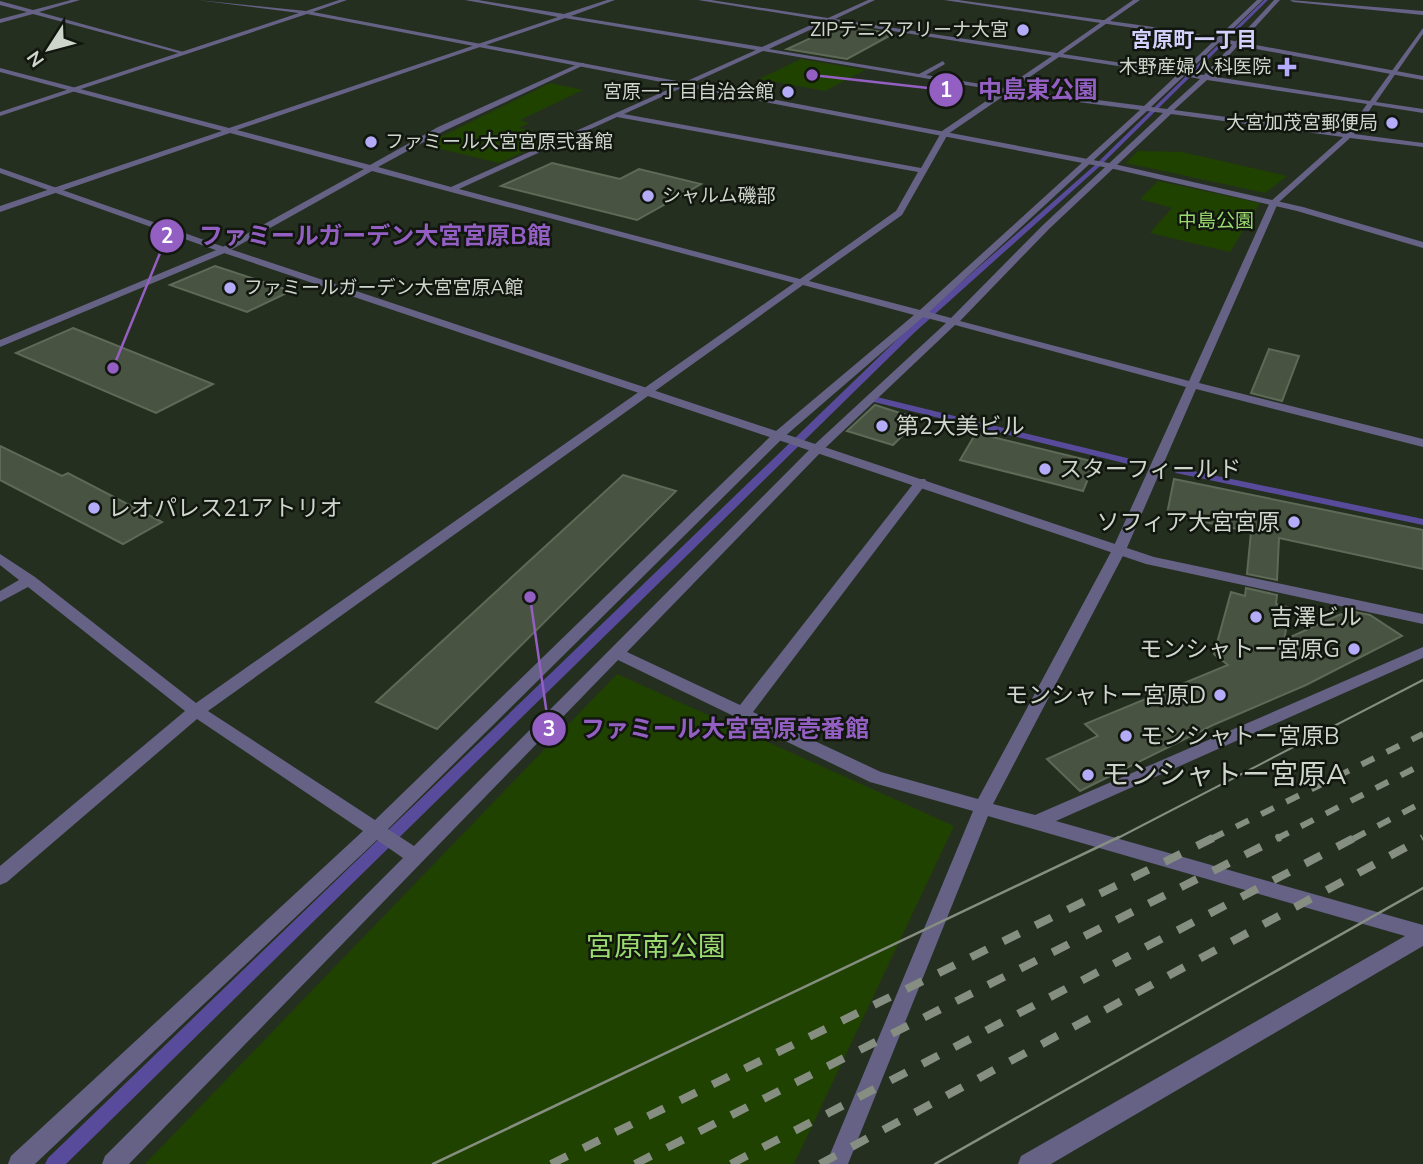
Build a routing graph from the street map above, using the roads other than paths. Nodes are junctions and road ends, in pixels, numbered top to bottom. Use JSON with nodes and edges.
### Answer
{"nodes":[{"id":1,"x":77,"y":0,"type":"edge"},
{"id":2,"x":200,"y":0,"type":"edge"},
{"id":3,"x":344,"y":0,"type":"edge"},
{"id":4,"x":468,"y":0,"type":"edge"},
{"id":5,"x":612,"y":0,"type":"edge"},
{"id":6,"x":701,"y":0,"type":"edge"},
{"id":7,"x":872,"y":0,"type":"edge"},
{"id":8,"x":947,"y":0,"type":"edge"},
{"id":9,"x":1137,"y":0,"type":"edge"},
{"id":10,"x":1260,"y":0,"type":"edge"},
{"id":11,"x":1277,"y":0,"type":"edge"},
{"id":12,"x":1292,"y":0,"type":"edge"},
{"id":13,"x":0,"y":3,"type":"edge"},
{"id":14,"x":34,"y":12,"type":"junction"},
{"id":15,"x":304,"y":12,"type":"junction"},
{"id":16,"x":1423,"y":13,"type":"edge"},
{"id":17,"x":565,"y":16,"type":"junction"},
{"id":18,"x":826,"y":19,"type":"junction"},
{"id":19,"x":0,"y":21,"type":"edge"},
{"id":20,"x":1105,"y":22,"type":"junction"},
{"id":21,"x":1421,"y":34,"type":"edge"},
{"id":22,"x":1219,"y":40,"type":"junction"},
{"id":23,"x":1236,"y":43,"type":"junction"},
{"id":24,"x":483,"y":45,"type":"junction"},
{"id":25,"x":760,"y":49,"type":"junction"},
{"id":26,"x":184,"y":53,"type":"junction"},
{"id":27,"x":1058,"y":56,"type":"junction"},
{"id":28,"x":901,"y":63,"type":"dead end"},
{"id":29,"x":943,"y":63,"type":"dead end"},
{"id":30,"x":582,"y":64,"type":"junction"},
{"id":31,"x":0,"y":70,"type":"edge"},
{"id":32,"x":887,"y":70,"type":"junction"},
{"id":33,"x":1392,"y":72,"type":"junction"},
{"id":34,"x":1182,"y":74,"type":"junction"},
{"id":35,"x":920,"y":76,"type":"junction"},
{"id":36,"x":1202,"y":77,"type":"junction"},
{"id":37,"x":1423,"y":78,"type":"edge"},
{"id":38,"x":686,"y":83,"type":"junction"},
{"id":39,"x":74,"y":90,"type":"junction"},
{"id":40,"x":1010,"y":91,"type":"junction"},
{"id":41,"x":1370,"y":103,"type":"junction"},
{"id":42,"x":1146,"y":109,"type":"junction"},
{"id":43,"x":1166,"y":111,"type":"junction"},
{"id":44,"x":1423,"y":111,"type":"edge"},
{"id":45,"x":0,"y":114,"type":"edge"},
{"id":46,"x":617,"y":115,"type":"junction"},
{"id":47,"x":229,"y":130,"type":"junction"},
{"id":48,"x":945,"y":133,"type":"junction"},
{"id":49,"x":1349,"y":135,"type":"junction"},
{"id":50,"x":1423,"y":145,"type":"edge"},
{"id":51,"x":1092,"y":161,"type":"junction"},
{"id":52,"x":1111,"y":166,"type":"junction"},
{"id":53,"x":371,"y":169,"type":"junction"},
{"id":54,"x":0,"y":170,"type":"edge"},
{"id":55,"x":924,"y":171,"type":"junction"},
{"id":56,"x":452,"y":189,"type":"junction"},
{"id":57,"x":56,"y":190,"type":"junction"},
{"id":58,"x":1274,"y":202,"type":"junction"},
{"id":59,"x":0,"y":209,"type":"edge"},
{"id":60,"x":1423,"y":245,"type":"edge"},
{"id":61,"x":224,"y":250,"type":"junction"},
{"id":62,"x":805,"y":281,"type":"junction"},
{"id":63,"x":923,"y":313,"type":"junction"},
{"id":64,"x":948,"y":320,"type":"junction"},
{"id":65,"x":0,"y":344,"type":"edge"},
{"id":66,"x":1192,"y":385,"type":"junction"},
{"id":67,"x":651,"y":391,"type":"junction"},
{"id":68,"x":780,"y":434,"type":"junction"},
{"id":69,"x":1423,"y":443,"type":"edge"},
{"id":70,"x":813,"y":446,"type":"junction"},
{"id":71,"x":921,"y":482,"type":"junction"},
{"id":72,"x":1119,"y":550,"type":"junction"},
{"id":73,"x":0,"y":558,"type":"edge"},
{"id":74,"x":30,"y":580,"type":"junction"},
{"id":75,"x":0,"y":597,"type":"edge"},
{"id":76,"x":1423,"y":619,"type":"edge"},
{"id":77,"x":1423,"y":652,"type":"edge"},
{"id":78,"x":618,"y":654,"type":"junction"},
{"id":79,"x":196,"y":711,"type":"junction"},
{"id":80,"x":743,"y":713,"type":"junction"},
{"id":81,"x":983,"y":807,"type":"junction"},
{"id":82,"x":1037,"y":822,"type":"junction"},
{"id":83,"x":377,"y":831,"type":"junction"},
{"id":84,"x":413,"y":855,"type":"junction"},
{"id":85,"x":0,"y":877,"type":"edge"},
{"id":86,"x":1423,"y":934,"type":"edge"},
{"id":87,"x":19,"y":1164,"type":"edge"},
{"id":88,"x":113,"y":1164,"type":"edge"},
{"id":89,"x":837,"y":1164,"type":"edge"},
{"id":90,"x":1029,"y":1164,"type":"edge"}],
"edges":[{"from":1,"to":14,"type":"street"},
{"from":2,"to":15,"type":"street"},
{"from":3,"to":15,"type":"street"},
{"from":4,"to":17,"type":"street"},
{"from":5,"to":17,"type":"street"},
{"from":6,"to":18,"type":"street"},
{"from":7,"to":18,"type":"street"},
{"from":8,"to":20,"type":"street"},
{"from":9,"to":20,"type":"street"},
{"from":10,"to":22,"type":"street"},
{"from":11,"to":23,"type":"street"},
{"from":12,"to":16,"type":"street"},
{"from":13,"to":14,"type":"street"},
{"from":14,"to":19,"type":"street"},
{"from":14,"to":26,"type":"street"},
{"from":15,"to":24,"type":"street"},
{"from":15,"to":26,"type":"street"},
{"from":17,"to":24,"type":"street"},
{"from":17,"to":25,"type":"street"},
{"from":18,"to":25,"type":"street"},
{"from":18,"to":27,"type":"street"},
{"from":20,"to":22,"type":"street"},
{"from":20,"to":27,"type":"street"},
{"from":21,"to":33,"type":"street"},
{"from":22,"to":23,"type":"street"},
{"from":22,"to":34,"type":"street"},
{"from":23,"to":33,"type":"street"},
{"from":23,"to":36,"type":"street"},
{"from":24,"to":30,"type":"street"},
{"from":24,"to":47,"type":"street"},
{"from":25,"to":32,"type":"street"},
{"from":25,"to":38,"type":"street"},
{"from":26,"to":39,"type":"street"},
{"from":27,"to":34,"type":"street"},
{"from":27,"to":40,"type":"street"},
{"from":28,"to":32,"type":"street"},
{"from":29,"to":35,"type":"street"},
{"from":30,"to":38,"type":"street"},
{"from":30,"to":53,"type":"street"},
{"from":31,"to":39,"type":"street"},
{"from":32,"to":35,"type":"street"},
{"from":33,"to":37,"type":"street"},
{"from":33,"to":41,"type":"street"},
{"from":34,"to":36,"type":"street"},
{"from":34,"to":42,"type":"street"},
{"from":35,"to":40,"type":"street"},
{"from":36,"to":41,"type":"street"},
{"from":36,"to":43,"type":"street"},
{"from":38,"to":46,"type":"street"},
{"from":38,"to":48,"type":"street"},
{"from":39,"to":45,"type":"street"},
{"from":39,"to":47,"type":"street"},
{"from":40,"to":42,"type":"street"},
{"from":40,"to":48,"type":"street"},
{"from":41,"to":44,"type":"street"},
{"from":41,"to":49,"type":"street"},
{"from":42,"to":43,"type":"street"},
{"from":42,"to":51,"type":"street"},
{"from":43,"to":49,"type":"street"},
{"from":43,"to":52,"type":"street"},
{"from":46,"to":55,"type":"street"},
{"from":46,"to":56,"type":"street"},
{"from":47,"to":53,"type":"street"},
{"from":47,"to":57,"type":"street"},
{"from":48,"to":51,"type":"street"},
{"from":48,"to":55,"type":"street"},
{"from":49,"to":50,"type":"street"},
{"from":49,"to":58,"type":"street"},
{"from":51,"to":52,"type":"street"},
{"from":51,"to":63,"type":"street"},
{"from":52,"to":58,"type":"street"},
{"from":52,"to":64,"type":"street"},
{"from":53,"to":56,"type":"street"},
{"from":53,"to":61,"type":"street"},
{"from":54,"to":57,"type":"street"},
{"from":55,"to":62,"type":"street"},
{"from":56,"to":62,"type":"street"},
{"from":57,"to":59,"type":"street"},
{"from":57,"to":61,"type":"street"},
{"from":58,"to":60,"type":"street"},
{"from":58,"to":66,"type":"street"},
{"from":61,"to":65,"type":"street"},
{"from":61,"to":67,"type":"street"},
{"from":62,"to":63,"type":"street"},
{"from":62,"to":67,"type":"street"},
{"from":63,"to":64,"type":"street"},
{"from":63,"to":68,"type":"street"},
{"from":64,"to":66,"type":"street"},
{"from":64,"to":70,"type":"street"},
{"from":66,"to":69,"type":"street"},
{"from":66,"to":72,"type":"street"},
{"from":67,"to":68,"type":"street"},
{"from":67,"to":79,"type":"street"},
{"from":68,"to":70,"type":"street"},
{"from":68,"to":83,"type":"street"},
{"from":70,"to":71,"type":"street"},
{"from":70,"to":78,"type":"street"},
{"from":71,"to":72,"type":"street"},
{"from":71,"to":80,"type":"street"},
{"from":72,"to":76,"type":"street"},
{"from":72,"to":81,"type":"street"},
{"from":73,"to":74,"type":"street"},
{"from":74,"to":75,"type":"street"},
{"from":74,"to":79,"type":"street"},
{"from":77,"to":82,"type":"street"},
{"from":78,"to":80,"type":"street"},
{"from":78,"to":84,"type":"street"},
{"from":79,"to":83,"type":"street"},
{"from":79,"to":85,"type":"street"},
{"from":80,"to":81,"type":"street"},
{"from":81,"to":82,"type":"street"},
{"from":81,"to":89,"type":"street"},
{"from":82,"to":86,"type":"street"},
{"from":83,"to":84,"type":"street"},
{"from":83,"to":87,"type":"street"},
{"from":84,"to":88,"type":"street"},
{"from":86,"to":90,"type":"street"}]}
